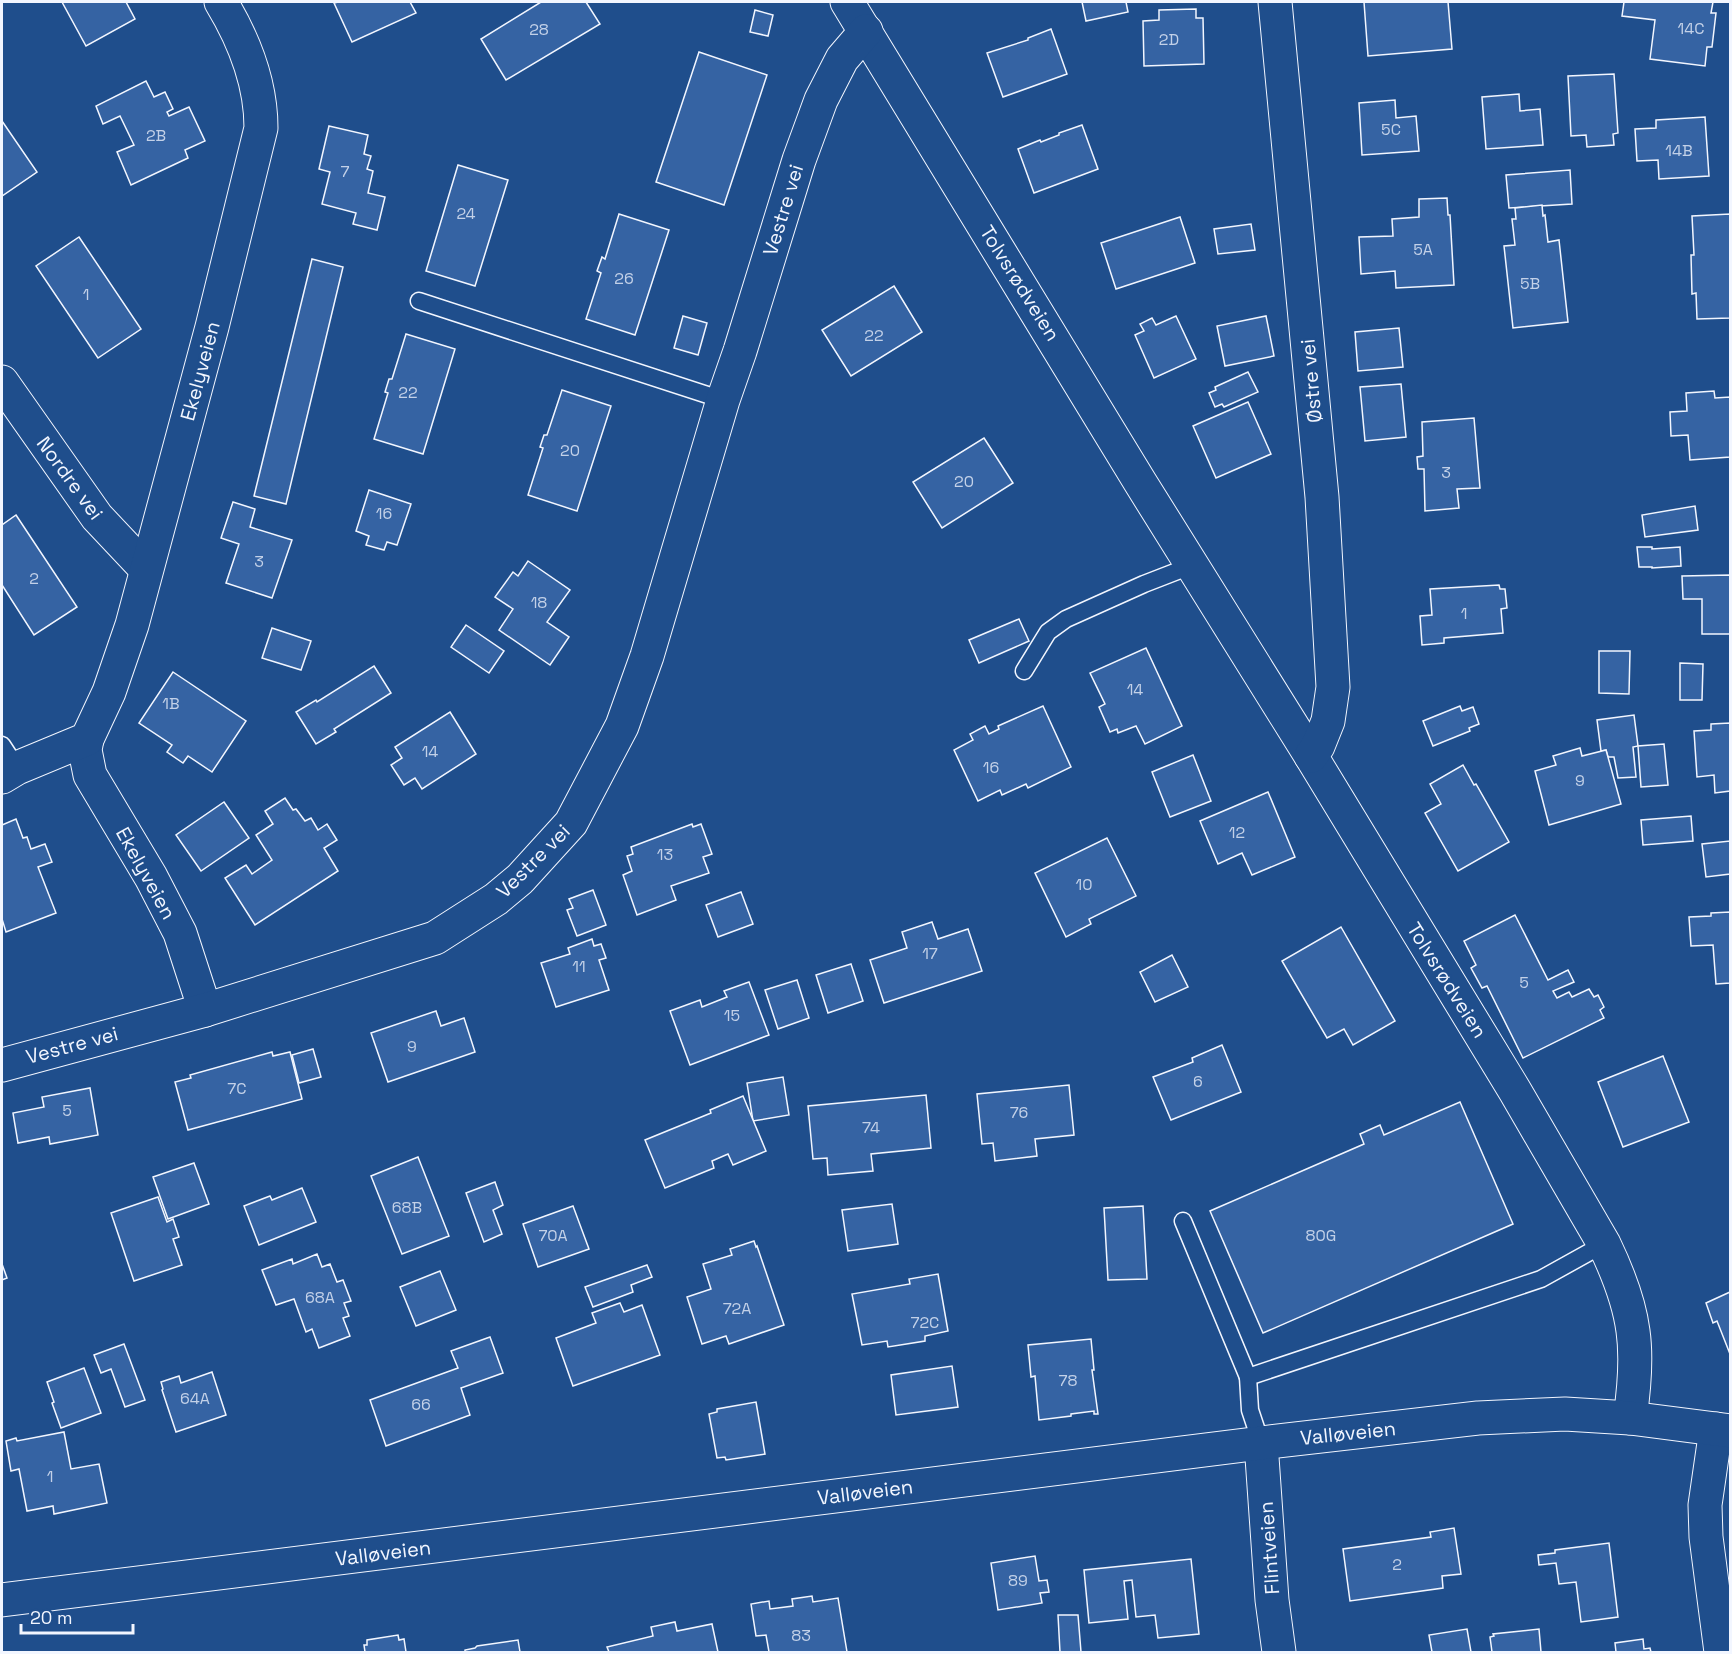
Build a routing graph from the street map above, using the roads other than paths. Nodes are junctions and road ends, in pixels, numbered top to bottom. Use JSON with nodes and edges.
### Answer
{"nodes":[{"id":1,"x":221,"y":2,"type":"edge"},
{"id":2,"x":847,"y":2,"type":"edge"},
{"id":3,"x":1275,"y":2,"type":"edge"},
{"id":4,"x":866,"y":31,"type":"junction"},
{"id":5,"x":418,"y":301,"type":"dead end"},
{"id":6,"x":2,"y":382,"type":"edge"},
{"id":7,"x":723,"y":400,"type":"junction"},
{"id":8,"x":1193,"y":565,"type":"junction"},
{"id":9,"x":146,"y":569,"type":"junction"},
{"id":10,"x":1024,"y":671,"type":"dead end"},
{"id":11,"x":87,"y":739,"type":"junction"},
{"id":12,"x":1311,"y":756,"type":"junction"},
{"id":13,"x":7,"y":763,"type":"edge"},
{"id":14,"x":205,"y":1010,"type":"junction"},
{"id":15,"x":2,"y":1065,"type":"edge"},
{"id":16,"x":1183,"y":1221,"type":"dead end"},
{"id":17,"x":1604,"y":1244,"type":"junction"},
{"id":18,"x":1248,"y":1377,"type":"junction"},
{"id":19,"x":1630,"y":1418,"type":"junction"},
{"id":20,"x":1723,"y":1430,"type":"edge"},
{"id":21,"x":1261,"y":1443,"type":"junction"},
{"id":22,"x":2,"y":1600,"type":"edge"},
{"id":23,"x":1279,"y":1653,"type":"edge"},
{"id":24,"x":1721,"y":1653,"type":"edge"}],
"edges":[{"from":1,"to":9,"type":"street","name":"Ekelyveien"},
{"from":2,"to":4,"type":"street","name":"Tolvsrødveien"},
{"from":3,"to":12,"type":"street","name":"Østre vei"},
{"from":4,"to":7,"type":"street","name":"Vestre vei"},
{"from":4,"to":8,"type":"street","name":"Tolvsrødveien"},
{"from":5,"to":7,"type":"lane"},
{"from":6,"to":9,"type":"street","name":"Nordre vei"},
{"from":7,"to":14,"type":"street","name":"Vestre vei"},
{"from":8,"to":10,"type":"lane"},
{"from":8,"to":12,"type":"street","name":"Tolvsrødveien"},
{"from":9,"to":11,"type":"street","name":"Ekelyveien"},
{"from":11,"to":13,"type":"street"},
{"from":11,"to":14,"type":"street","name":"Ekelyveien"},
{"from":12,"to":17,"type":"street","name":"Tolvsrødveien"},
{"from":14,"to":15,"type":"street","name":"Vestre vei"},
{"from":16,"to":18,"type":"lane"},
{"from":17,"to":18,"type":"lane"},
{"from":17,"to":19,"type":"street","name":"Tolvsrødveien"},
{"from":18,"to":21,"type":"lane"},
{"from":19,"to":20,"type":"street","name":"Valløveien"},
{"from":19,"to":21,"type":"street","name":"Valløveien"},
{"from":20,"to":24,"type":"street"},
{"from":21,"to":22,"type":"street","name":"Valløveien"},
{"from":21,"to":23,"type":"street","name":"Flintveien"}]}
